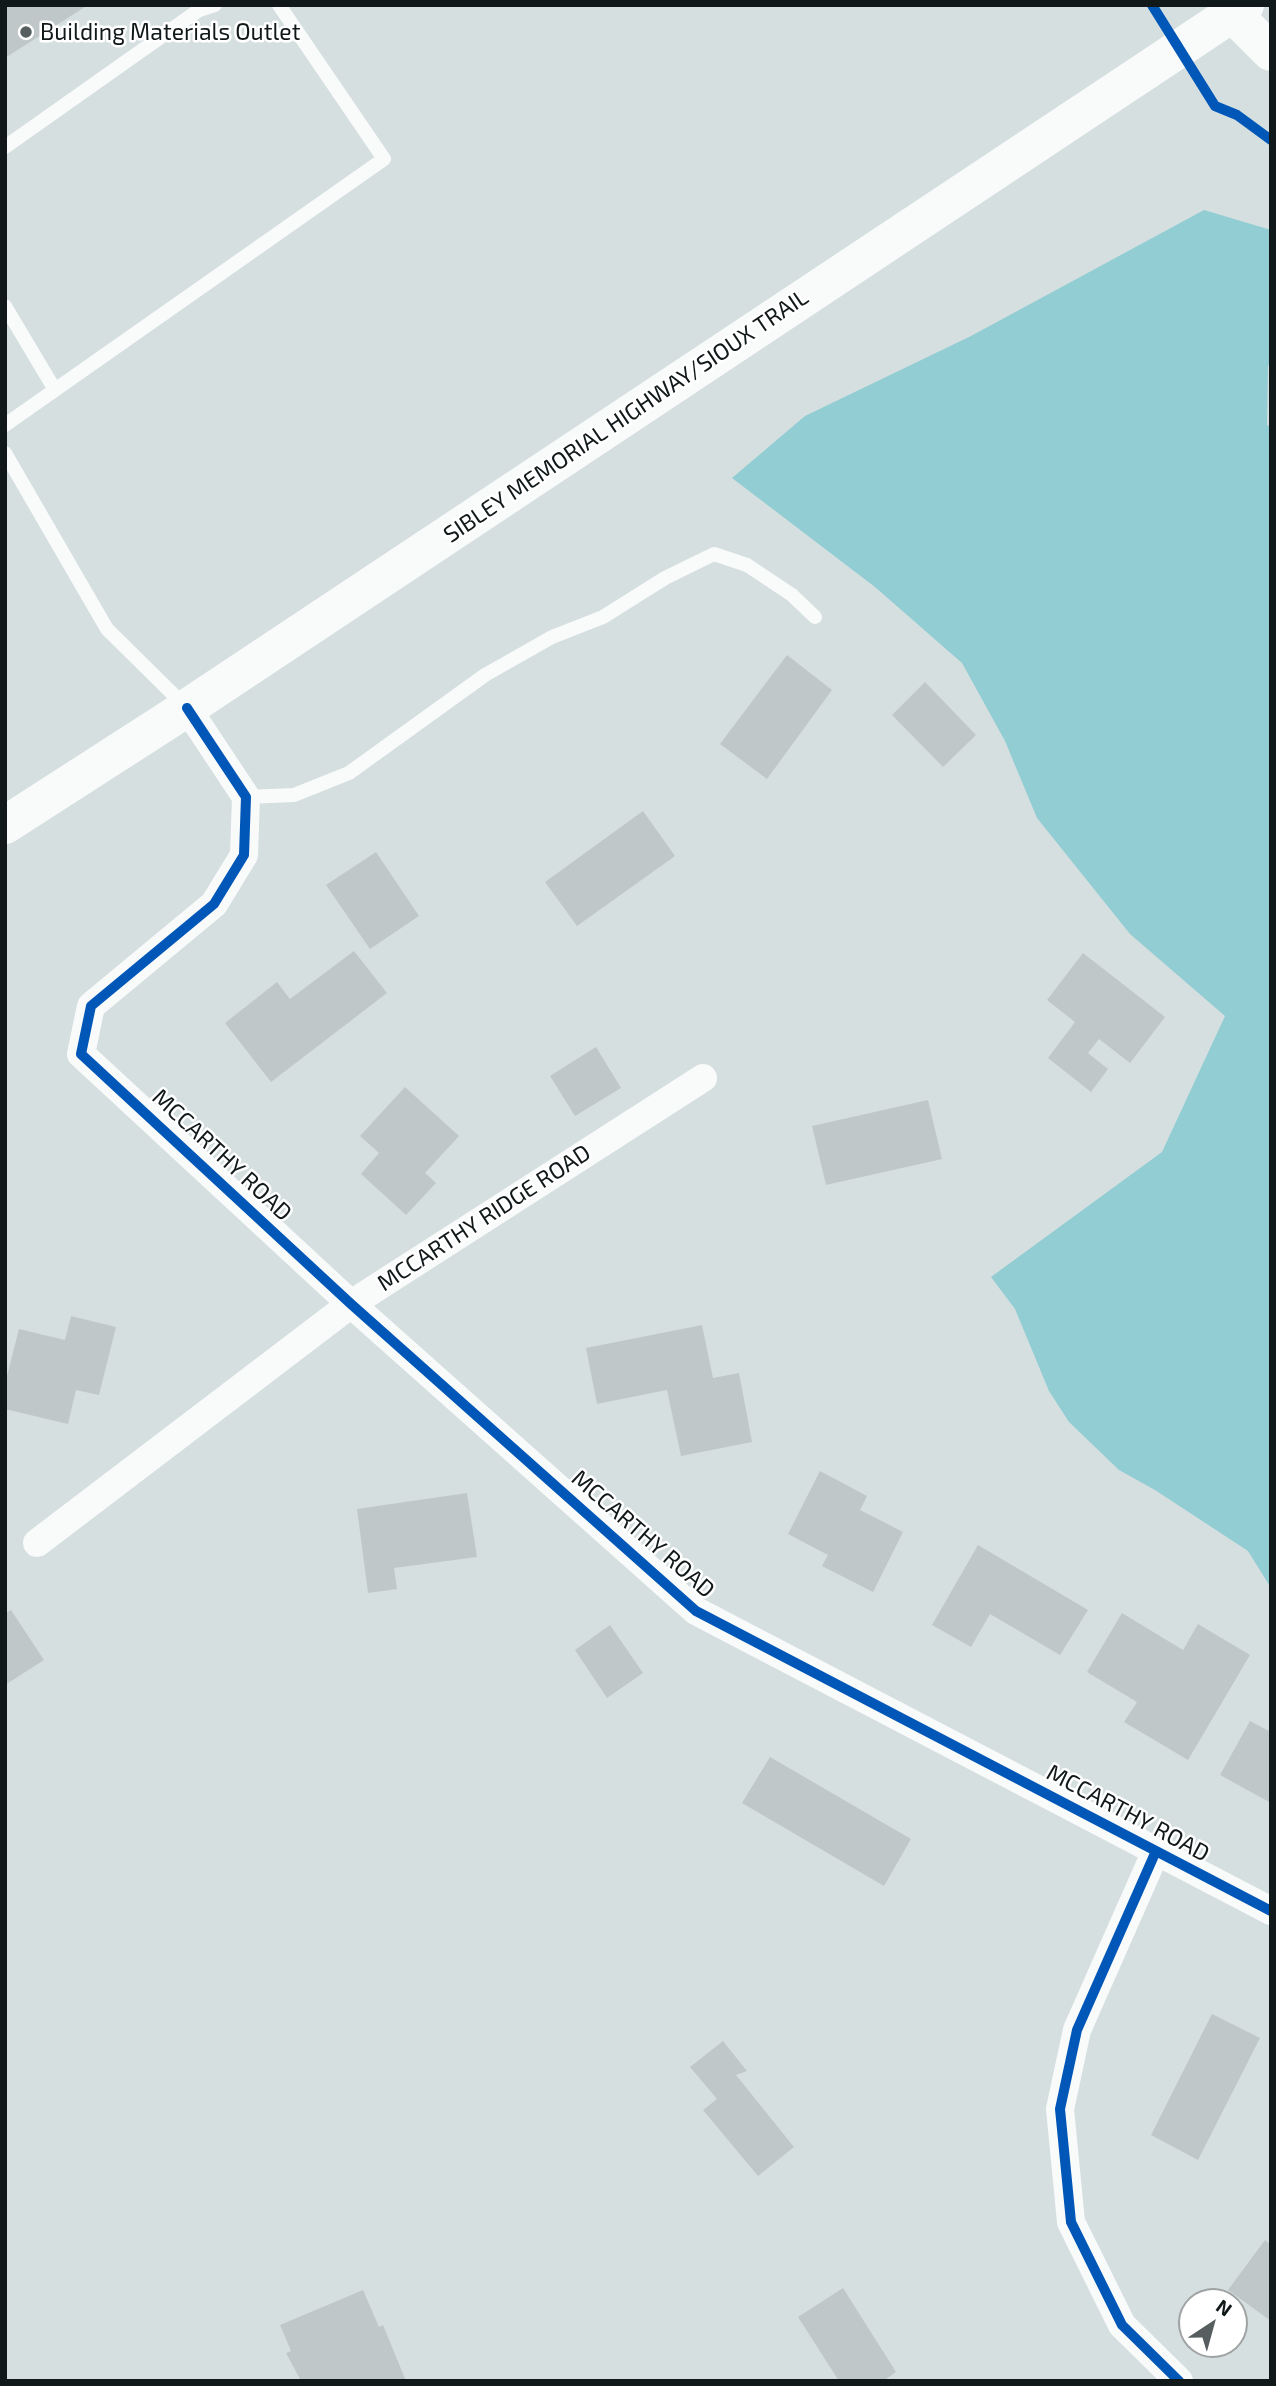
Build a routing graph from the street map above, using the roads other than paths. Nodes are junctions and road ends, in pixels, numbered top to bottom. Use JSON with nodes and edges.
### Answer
{"nodes":[{"id":1,"x":215,"y":5,"type":"edge"},
{"id":2,"x":279,"y":5,"type":"edge"},
{"id":3,"x":1235,"y":8,"type":"edge"},
{"id":4,"x":1271,"y":52,"type":"edge"},
{"id":5,"x":5,"y":147,"type":"edge"},
{"id":6,"x":5,"y":306,"type":"edge"},
{"id":7,"x":55,"y":390,"type":"junction"},
{"id":8,"x":5,"y":425,"type":"edge"},
{"id":9,"x":5,"y":453,"type":"edge"},
{"id":10,"x":815,"y":617,"type":"dead end"},
{"id":11,"x":187,"y":708,"type":"junction"},
{"id":12,"x":246,"y":797,"type":"junction"},
{"id":13,"x":5,"y":825,"type":"edge"},
{"id":14,"x":703,"y":1078,"type":"dead end"},
{"id":15,"x":351,"y":1304,"type":"junction"},
{"id":16,"x":37,"y":1543,"type":"dead end"},
{"id":17,"x":1156,"y":1851,"type":"junction"},
{"id":18,"x":1271,"y":1911,"type":"edge"},
{"id":19,"x":1179,"y":2381,"type":"edge"}],
"edges":[{"from":1,"to":5,"type":"lane"},
{"from":2,"to":7,"type":"lane"},
{"from":3,"to":4,"type":"main road"},
{"from":3,"to":11,"type":"main road","name":"SIBLEY MEMORIAL HIGHWAY/SIOUX TRAIL"},
{"from":6,"to":7,"type":"lane"},
{"from":7,"to":8,"type":"lane"},
{"from":9,"to":11,"type":"lane"},
{"from":10,"to":12,"type":"lane"},
{"from":11,"to":12,"type":"street"},
{"from":11,"to":13,"type":"main road","name":"SIBLEY MEMORIAL HIGHWAY/SIOUX TRAIL"},
{"from":12,"to":15,"type":"street","name":"MCCARTHY ROAD"},
{"from":14,"to":15,"type":"street","name":"MCCARTHY RIDGE ROAD"},
{"from":15,"to":16,"type":"street","name":"MCCARTHY RIDGE ROAD"},
{"from":15,"to":17,"type":"street","name":"MCCARTHY ROAD"},
{"from":17,"to":18,"type":"street","name":"MCCARTHY ROAD"},
{"from":17,"to":19,"type":"street"}]}
